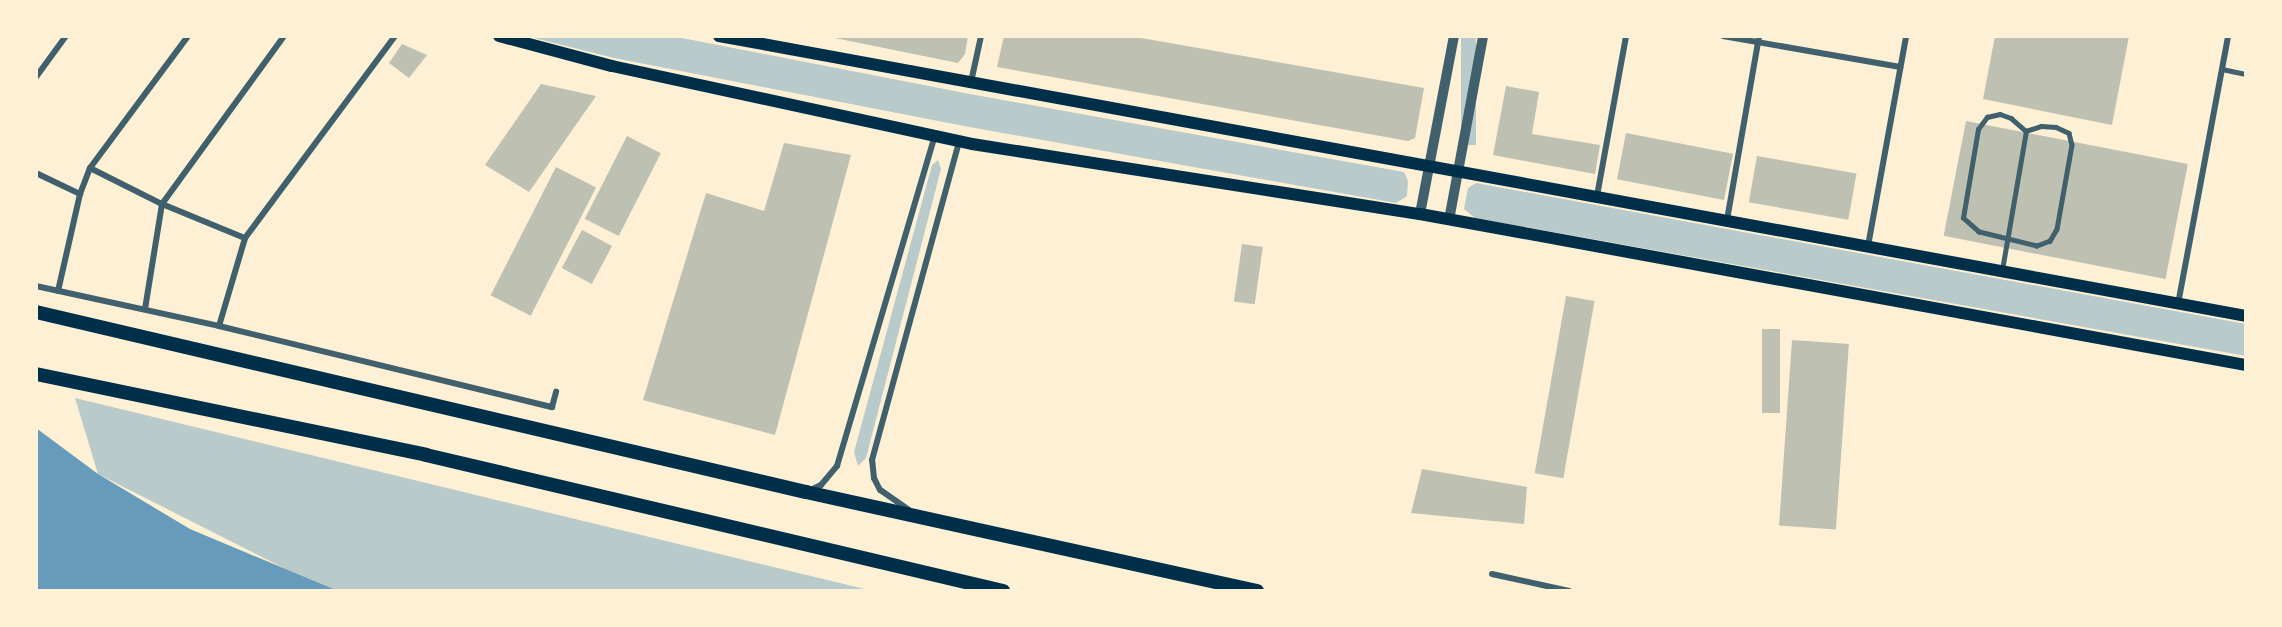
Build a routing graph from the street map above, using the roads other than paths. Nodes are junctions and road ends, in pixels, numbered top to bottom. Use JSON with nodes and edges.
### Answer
{"nodes":[{"id":1,"x":66,"y":36,"type":"edge"},
{"id":2,"x":188,"y":36,"type":"edge"},
{"id":3,"x":284,"y":36,"type":"edge"},
{"id":4,"x":395,"y":36,"type":"edge"},
{"id":5,"x":499,"y":36,"type":"edge"},
{"id":6,"x":719,"y":36,"type":"edge"},
{"id":7,"x":981,"y":36,"type":"edge"},
{"id":8,"x":1454,"y":36,"type":"edge"},
{"id":9,"x":1483,"y":36,"type":"edge"},
{"id":10,"x":1626,"y":36,"type":"edge"},
{"id":11,"x":1723,"y":36,"type":"edge"},
{"id":12,"x":1906,"y":36,"type":"edge"},
{"id":13,"x":2228,"y":36,"type":"edge"},
{"id":14,"x":1759,"y":39,"type":"edge"},
{"id":15,"x":1900,"y":67,"type":"junction"},
{"id":16,"x":2222,"y":69,"type":"junction"},
{"id":17,"x":2246,"y":75,"type":"edge"},
{"id":18,"x":36,"y":77,"type":"edge"},
{"id":19,"x":970,"y":83,"type":"junction"},
{"id":20,"x":2026,"y":131,"type":"junction"},
{"id":21,"x":935,"y":136,"type":"junction"},
{"id":22,"x":959,"y":141,"type":"junction"},
{"id":23,"x":1429,"y":167,"type":"junction"},
{"id":24,"x":90,"y":168,"type":"junction"},
{"id":25,"x":36,"y":173,"type":"edge"},
{"id":26,"x":1456,"y":173,"type":"junction"},
{"id":27,"x":80,"y":194,"type":"junction"},
{"id":28,"x":1597,"y":196,"type":"junction"},
{"id":29,"x":162,"y":204,"type":"junction"},
{"id":30,"x":1420,"y":214,"type":"junction"},
{"id":31,"x":1449,"y":220,"type":"junction"},
{"id":32,"x":1727,"y":221,"type":"junction"},
{"id":33,"x":245,"y":238,"type":"junction"},
{"id":34,"x":2007,"y":239,"type":"junction"},
{"id":35,"x":1868,"y":246,"type":"junction"},
{"id":36,"x":2002,"y":272,"type":"junction"},
{"id":37,"x":36,"y":286,"type":"edge"},
{"id":38,"x":58,"y":291,"type":"junction"},
{"id":39,"x":2178,"y":304,"type":"junction"},
{"id":40,"x":145,"y":309,"type":"junction"},
{"id":41,"x":36,"y":312,"type":"edge"},
{"id":42,"x":2246,"y":316,"type":"edge"},
{"id":43,"x":219,"y":326,"type":"junction"},
{"id":44,"x":2246,"y":364,"type":"edge"},
{"id":45,"x":36,"y":374,"type":"edge"},
{"id":46,"x":556,"y":392,"type":"dead end"},
{"id":47,"x":806,"y":492,"type":"junction"},
{"id":48,"x":917,"y":515,"type":"junction"},
{"id":49,"x":1492,"y":574,"type":"dead end"},
{"id":50,"x":1003,"y":591,"type":"edge"},
{"id":51,"x":1257,"y":591,"type":"edge"},
{"id":52,"x":1569,"y":591,"type":"edge"}],
"edges":[{"from":1,"to":18,"type":"street"},
{"from":2,"to":24,"type":"street"},
{"from":3,"to":29,"type":"street"},
{"from":4,"to":33,"type":"street"},
{"from":5,"to":21,"type":"main road"},
{"from":6,"to":19,"type":"main road"},
{"from":7,"to":19,"type":"street"},
{"from":8,"to":23,"type":"street"},
{"from":9,"to":26,"type":"street"},
{"from":10,"to":28,"type":"street"},
{"from":11,"to":14,"type":"street"},
{"from":12,"to":15,"type":"street"},
{"from":13,"to":16,"type":"street"},
{"from":14,"to":15,"type":"street"},
{"from":14,"to":32,"type":"street"},
{"from":15,"to":35,"type":"street"},
{"from":16,"to":17,"type":"lane"},
{"from":16,"to":39,"type":"street"},
{"from":19,"to":23,"type":"main road"},
{"from":20,"to":34,"type":"lane"},
{"from":20,"to":34,"type":"lane"},
{"from":20,"to":34,"type":"lane"},
{"from":21,"to":22,"type":"main road"},
{"from":21,"to":47,"type":"street"},
{"from":22,"to":30,"type":"main road"},
{"from":22,"to":48,"type":"street"},
{"from":23,"to":26,"type":"main road"},
{"from":23,"to":30,"type":"street"},
{"from":24,"to":27,"type":"street"},
{"from":24,"to":29,"type":"street"},
{"from":25,"to":27,"type":"street"},
{"from":26,"to":28,"type":"main road"},
{"from":26,"to":31,"type":"street"},
{"from":27,"to":38,"type":"street"},
{"from":28,"to":32,"type":"main road"},
{"from":29,"to":33,"type":"street"},
{"from":29,"to":40,"type":"street"},
{"from":30,"to":31,"type":"main road"},
{"from":31,"to":44,"type":"main road"},
{"from":32,"to":35,"type":"main road"},
{"from":33,"to":43,"type":"street"},
{"from":34,"to":36,"type":"lane"},
{"from":35,"to":36,"type":"main road"},
{"from":36,"to":39,"type":"main road"},
{"from":37,"to":38,"type":"street"},
{"from":38,"to":40,"type":"street"},
{"from":39,"to":42,"type":"main road"},
{"from":40,"to":43,"type":"street"},
{"from":41,"to":47,"type":"highway"},
{"from":43,"to":46,"type":"street"},
{"from":45,"to":50,"type":"highway"},
{"from":47,"to":48,"type":"highway"},
{"from":48,"to":51,"type":"highway"},
{"from":49,"to":52,"type":"street"}]}
